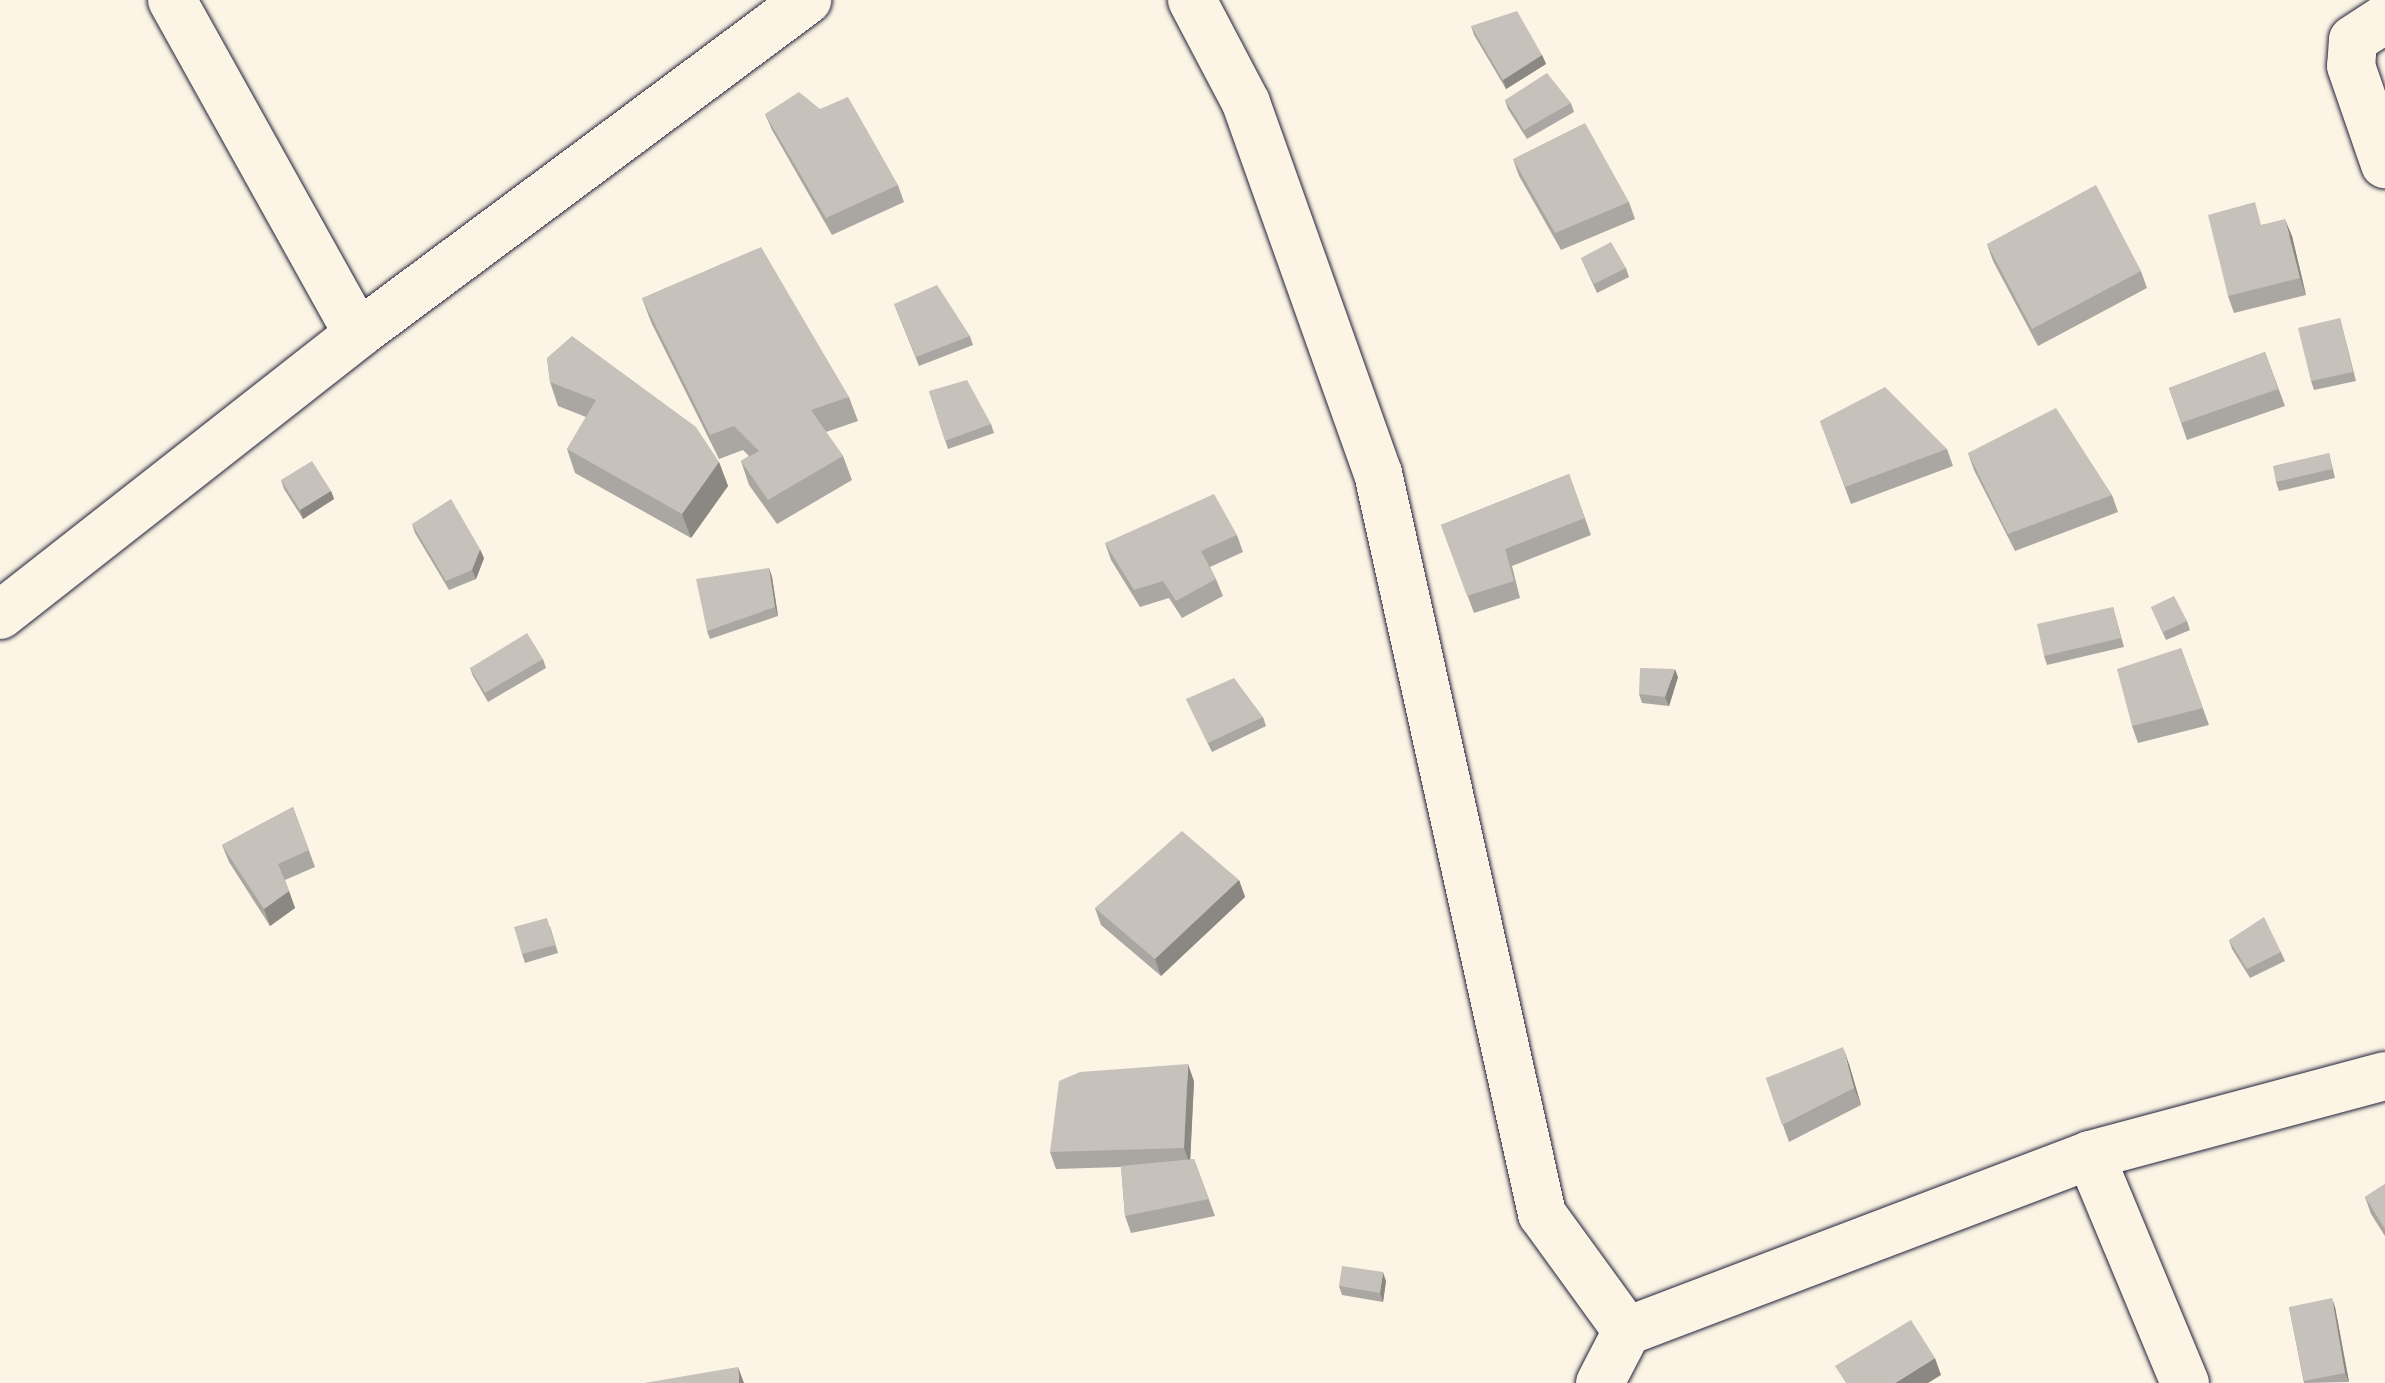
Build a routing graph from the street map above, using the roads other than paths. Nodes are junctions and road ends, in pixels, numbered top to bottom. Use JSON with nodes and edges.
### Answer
{"nodes":[{"id":1,"x":172,"y":0,"type":"edge"},
{"id":2,"x":807,"y":0,"type":"edge"},
{"id":3,"x":1192,"y":0,"type":"edge"},
{"id":4,"x":2385,"y":19,"type":"edge"},
{"id":5,"x":2385,"y":164,"type":"edge"},
{"id":6,"x":358,"y":334,"type":"junction"},
{"id":7,"x":0,"y":615,"type":"edge"},
{"id":8,"x":2385,"y":1076,"type":"edge"},
{"id":9,"x":2090,"y":1156,"type":"junction"},
{"id":10,"x":1626,"y":1331,"type":"junction"},
{"id":11,"x":1600,"y":1383,"type":"edge"},
{"id":12,"x":2185,"y":1383,"type":"edge"}],
"edges":[{"from":1,"to":6,"type":"street"},
{"from":2,"to":6,"type":"street"},
{"from":3,"to":10,"type":"street"},
{"from":4,"to":5,"type":"street"},
{"from":6,"to":7,"type":"street"},
{"from":8,"to":9,"type":"street"},
{"from":9,"to":10,"type":"street"},
{"from":9,"to":12,"type":"street"},
{"from":10,"to":11,"type":"street"}]}
